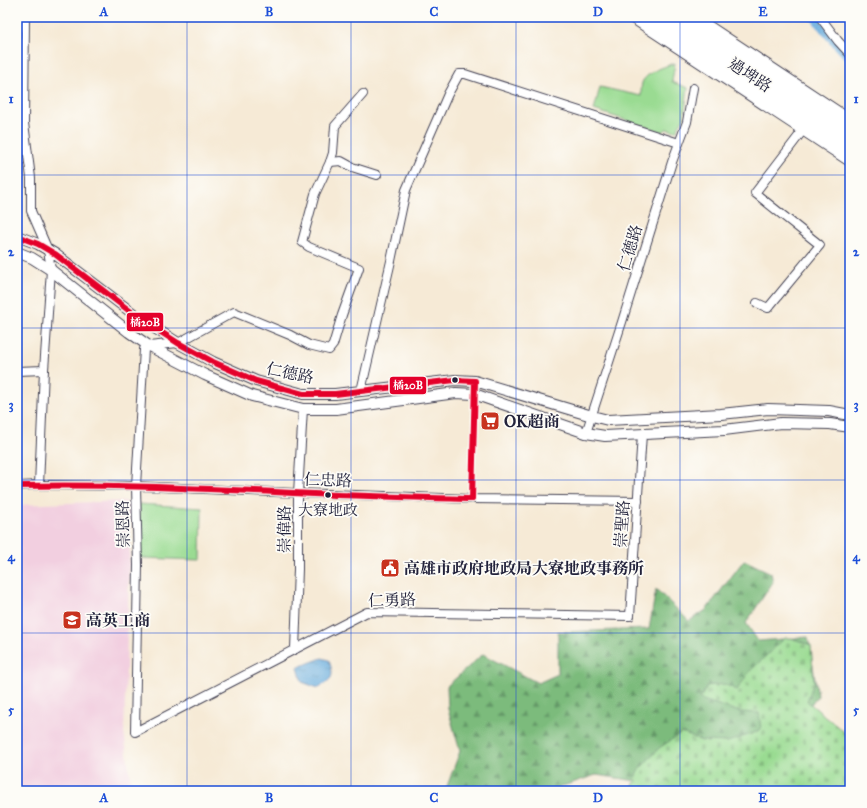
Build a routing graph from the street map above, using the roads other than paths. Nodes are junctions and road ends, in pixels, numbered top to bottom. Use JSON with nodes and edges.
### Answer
{"nodes":[{"id":1,"x":25,"y":17,"type":"edge"},
{"id":2,"x":633,"y":17,"type":"edge"},
{"id":3,"x":651,"y":17,"type":"edge"},
{"id":4,"x":675,"y":17,"type":"edge"},
{"id":5,"x":693,"y":17,"type":"edge"},
{"id":6,"x":820,"y":17,"type":"edge"},
{"id":7,"x":850,"y":54,"type":"edge"},
{"id":8,"x":693,"y":88,"type":"dead end"},
{"id":9,"x":363,"y":94,"type":"dead end"},
{"id":10,"x":850,"y":121,"type":"edge"},
{"id":11,"x":804,"y":130,"type":"junction"},
{"id":12,"x":850,"y":133,"type":"edge"},
{"id":13,"x":679,"y":143,"type":"junction"},
{"id":14,"x":850,"y":148,"type":"edge"},
{"id":15,"x":850,"y":160,"type":"edge"},
{"id":16,"x":330,"y":162,"type":"junction"},
{"id":17,"x":377,"y":175,"type":"dead end"},
{"id":18,"x":17,"y":236,"type":"edge"},
{"id":19,"x":48,"y":250,"type":"junction"},
{"id":20,"x":17,"y":252,"type":"edge"},
{"id":21,"x":51,"y":270,"type":"junction"},
{"id":22,"x":757,"y":303,"type":"dead end"},
{"id":23,"x":178,"y":343,"type":"junction"},
{"id":24,"x":149,"y":346,"type":"junction"},
{"id":25,"x":44,"y":370,"type":"junction"},
{"id":26,"x":17,"y":371,"type":"edge"},
{"id":27,"x":361,"y":391,"type":"junction"},
{"id":28,"x":303,"y":410,"type":"junction"},
{"id":29,"x":850,"y":415,"type":"edge"},
{"id":30,"x":592,"y":416,"type":"junction"},
{"id":31,"x":850,"y":427,"type":"edge"},
{"id":32,"x":586,"y":433,"type":"junction"},
{"id":33,"x":642,"y":434,"type":"junction"},
{"id":34,"x":39,"y":485,"type":"junction"},
{"id":35,"x":17,"y":486,"type":"edge"},
{"id":36,"x":136,"y":486,"type":"junction"},
{"id":37,"x":298,"y":493,"type":"junction"},
{"id":38,"x":638,"y":501,"type":"junction"},
{"id":39,"x":630,"y":616,"type":"joint"},
{"id":40,"x":296,"y":649,"type":"junction"},
{"id":41,"x":135,"y":732,"type":"joint"}],
"edges":[{"from":1,"to":19,"type":"street"},
{"from":2,"to":11,"type":"main road","name":"過埤路"},
{"from":3,"to":14,"type":"highway"},
{"from":4,"to":12,"type":"highway"},
{"from":5,"to":10,"type":"main road","name":"過埤路"},
{"from":6,"to":7,"type":"street"},
{"from":8,"to":13,"type":"street","name":"仁德路"},
{"from":9,"to":16,"type":"street"},
{"from":11,"to":15,"type":"main road","name":"過埤路"},
{"from":11,"to":22,"type":"street"},
{"from":13,"to":27,"type":"street"},
{"from":13,"to":30,"type":"street","name":"仁德路"},
{"from":16,"to":17,"type":"street"},
{"from":16,"to":23,"type":"street"},
{"from":18,"to":19,"type":"street","name":"仁德路"},
{"from":19,"to":21,"type":"street"},
{"from":19,"to":23,"type":"street","name":"仁德路"},
{"from":20,"to":21,"type":"street","name":"仁德路"},
{"from":21,"to":24,"type":"street","name":"仁德路"},
{"from":21,"to":25,"type":"street"},
{"from":23,"to":24,"type":"street"},
{"from":23,"to":27,"type":"street","name":"仁德路"},
{"from":24,"to":28,"type":"street","name":"仁德路"},
{"from":24,"to":36,"type":"street","name":"崇恩路"},
{"from":25,"to":26,"type":"street"},
{"from":25,"to":34,"type":"street"},
{"from":27,"to":30,"type":"street","name":"仁德路"},
{"from":28,"to":32,"type":"street","name":"仁德路"},
{"from":28,"to":37,"type":"street","name":"崇偉路"},
{"from":29,"to":30,"type":"street","name":"仁德路"},
{"from":30,"to":32,"type":"street","name":"仁德路"},
{"from":31,"to":33,"type":"street","name":"仁德路"},
{"from":32,"to":33,"type":"street","name":"仁德路"},
{"from":33,"to":38,"type":"street","name":"崇聖路"},
{"from":34,"to":35,"type":"street","name":"仁忠路"},
{"from":34,"to":36,"type":"street","name":"仁忠路"},
{"from":36,"to":37,"type":"street","name":"仁忠路"},
{"from":36,"to":41,"type":"street","name":"崇恩路"},
{"from":37,"to":38,"type":"street","name":"仁忠路"},
{"from":37,"to":40,"type":"street","name":"崇偉路"},
{"from":38,"to":39,"type":"street","name":"崇聖路"},
{"from":39,"to":40,"type":"street","name":"仁勇路"},
{"from":40,"to":41,"type":"street","name":"仁勇路"}]}
